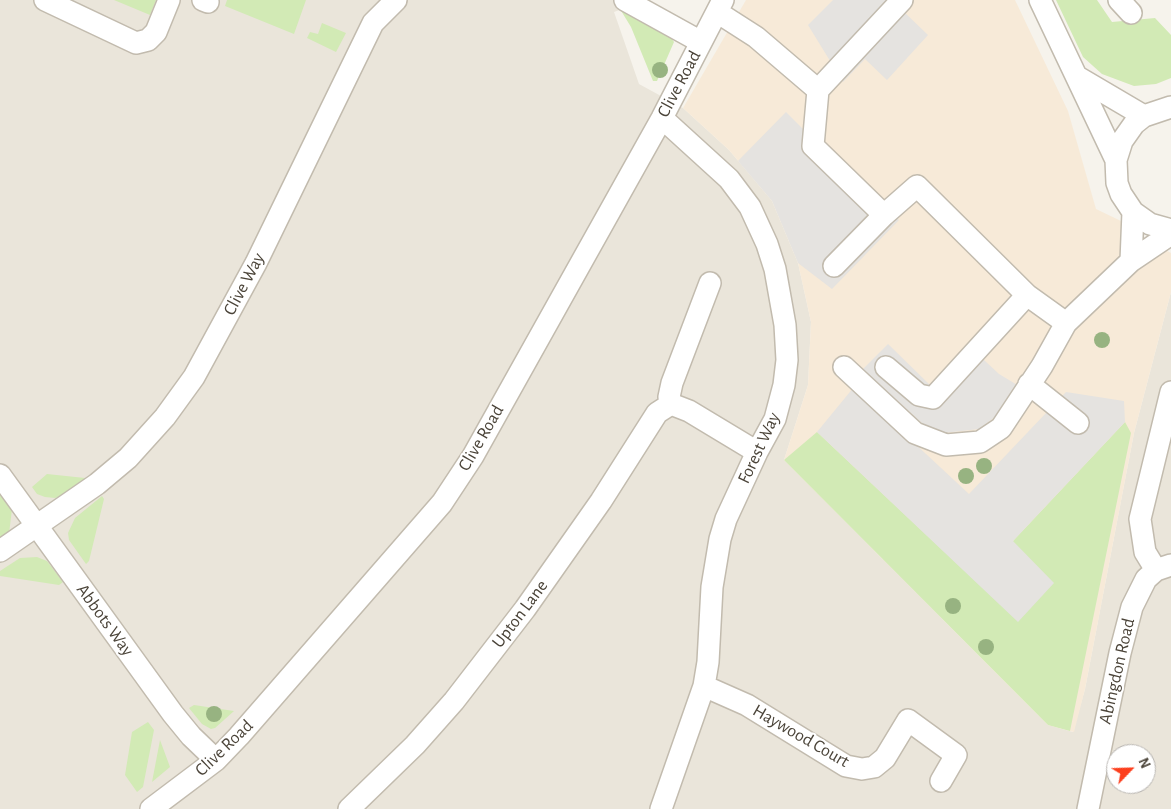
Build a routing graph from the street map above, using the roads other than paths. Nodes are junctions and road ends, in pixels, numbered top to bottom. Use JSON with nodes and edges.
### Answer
{"nodes":[{"id":1,"x":45,"y":0,"type":"edge"},
{"id":2,"x":169,"y":0,"type":"edge"},
{"id":3,"x":396,"y":0,"type":"edge"},
{"id":4,"x":625,"y":0,"type":"edge"},
{"id":5,"x":902,"y":0,"type":"edge"},
{"id":6,"x":1040,"y":0,"type":"edge"},
{"id":7,"x":720,"y":6,"type":"edge"},
{"id":8,"x":701,"y":42,"type":"junction"},
{"id":9,"x":1076,"y":76,"type":"junction"},
{"id":10,"x":818,"y":90,"type":"junction"},
{"id":11,"x":1171,"y":107,"type":"edge"},
{"id":12,"x":1144,"y":116,"type":"junction"},
{"id":13,"x":662,"y":118,"type":"junction"},
{"id":14,"x":1116,"y":160,"type":"junction"},
{"id":15,"x":1133,"y":212,"type":"junction"},
{"id":16,"x":884,"y":215,"type":"junction"},
{"id":17,"x":1171,"y":230,"type":"edge"},
{"id":18,"x":1171,"y":234,"type":"edge"},
{"id":19,"x":1131,"y":261,"type":"junction"},
{"id":20,"x":834,"y":266,"type":"dead end"},
{"id":21,"x":710,"y":283,"type":"dead end"},
{"id":22,"x":1027,"y":295,"type":"junction"},
{"id":23,"x":1066,"y":323,"type":"junction"},
{"id":24,"x":886,"y":367,"type":"dead end"},
{"id":25,"x":844,"y":368,"type":"dead end"},
{"id":26,"x":1029,"y":384,"type":"junction"},
{"id":27,"x":1171,"y":392,"type":"edge"},
{"id":28,"x":671,"y":404,"type":"junction"},
{"id":29,"x":1078,"y":423,"type":"dead end"},
{"id":30,"x":757,"y":452,"type":"junction"},
{"id":31,"x":0,"y":475,"type":"edge"},
{"id":32,"x":37,"y":525,"type":"junction"},
{"id":33,"x":0,"y":551,"type":"edge"},
{"id":34,"x":1164,"y":568,"type":"edge"},
{"id":35,"x":704,"y":686,"type":"junction"},
{"id":36,"x":216,"y":760,"type":"junction"},
{"id":37,"x":942,"y":781,"type":"dead end"},
{"id":38,"x":151,"y":809,"type":"edge"},
{"id":39,"x":349,"y":809,"type":"edge"},
{"id":40,"x":661,"y":809,"type":"edge"},
{"id":41,"x":1088,"y":809,"type":"edge"}],
"edges":[{"from":1,"to":2,"type":"street"},
{"from":3,"to":32,"type":"street","name":"Clive Way"},
{"from":4,"to":8,"type":"street"},
{"from":5,"to":10,"type":"street"},
{"from":6,"to":9,"type":"street"},
{"from":7,"to":8,"type":"street","name":"Clive Road"},
{"from":7,"to":10,"type":"street"},
{"from":8,"to":13,"type":"street","name":"Clive Road"},
{"from":9,"to":12,"type":"street"},
{"from":9,"to":14,"type":"street"},
{"from":10,"to":16,"type":"street"},
{"from":11,"to":12,"type":"street"},
{"from":12,"to":14,"type":"street"},
{"from":13,"to":30,"type":"street","name":"Forest Way"},
{"from":13,"to":36,"type":"street","name":"Clive Road"},
{"from":14,"to":15,"type":"street"},
{"from":15,"to":17,"type":"street"},
{"from":15,"to":19,"type":"street"},
{"from":16,"to":20,"type":"street"},
{"from":16,"to":22,"type":"street"},
{"from":18,"to":19,"type":"street"},
{"from":19,"to":23,"type":"street"},
{"from":21,"to":28,"type":"street"},
{"from":22,"to":23,"type":"street"},
{"from":22,"to":24,"type":"street"},
{"from":23,"to":26,"type":"street"},
{"from":25,"to":26,"type":"street"},
{"from":26,"to":29,"type":"street"},
{"from":27,"to":34,"type":"street","name":"Abingdon Road"},
{"from":28,"to":30,"type":"street"},
{"from":28,"to":39,"type":"street","name":"Upton Lane"},
{"from":30,"to":35,"type":"street","name":"Forest Way"},
{"from":31,"to":32,"type":"street","name":"Abbots Way"},
{"from":32,"to":33,"type":"street","name":"Clive Way"},
{"from":32,"to":36,"type":"street","name":"Abbots Way"},
{"from":34,"to":41,"type":"street","name":"Abingdon Road"},
{"from":35,"to":37,"type":"street","name":"Haywood Court"},
{"from":35,"to":40,"type":"street","name":"Forest Way"},
{"from":36,"to":38,"type":"street","name":"Clive Road"}]}
